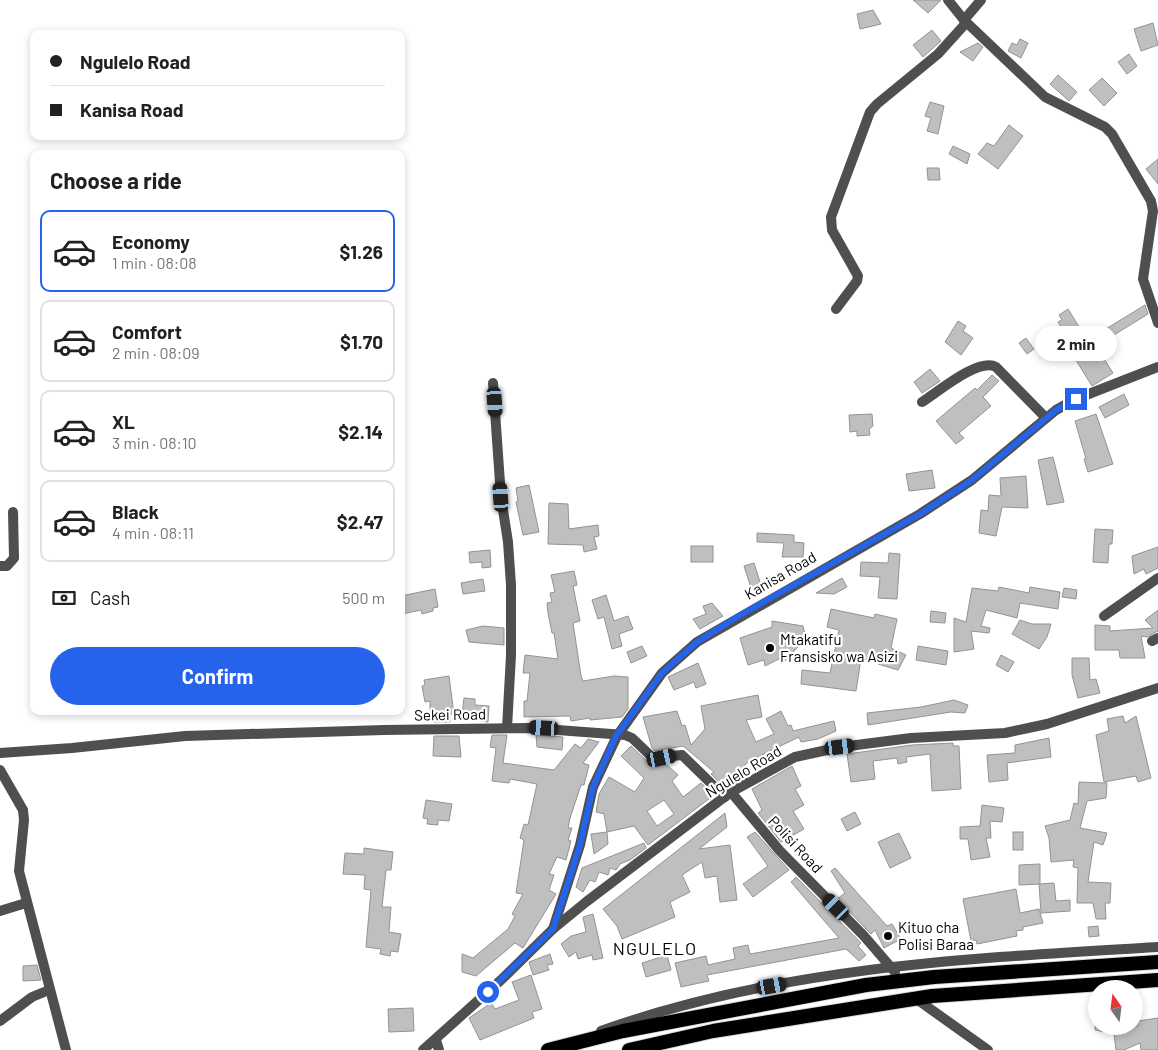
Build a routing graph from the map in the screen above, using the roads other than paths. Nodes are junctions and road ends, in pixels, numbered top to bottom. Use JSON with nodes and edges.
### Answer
{"nodes":[{"id":1,"x":948,"y":0,"type":"edge"},
{"id":2,"x":981,"y":0,"type":"edge"},
{"id":3,"x":965,"y":21,"type":"junction"},
{"id":4,"x":1154,"y":198,"type":"edge"},
{"id":5,"x":836,"y":309,"type":"dead end"},
{"id":6,"x":1158,"y":323,"type":"edge"},
{"id":7,"x":1158,"y":367,"type":"edge"},
{"id":8,"x":493,"y":383,"type":"dead end"},
{"id":9,"x":922,"y":402,"type":"dead end"},
{"id":10,"x":1046,"y":418,"type":"junction"},
{"id":11,"x":12,"y":512,"type":"dead end"},
{"id":12,"x":0,"y":566,"type":"edge"},
{"id":13,"x":1158,"y":578,"type":"edge"},
{"id":14,"x":1104,"y":616,"type":"dead end"},
{"id":15,"x":1158,"y":688,"type":"edge"},
{"id":16,"x":506,"y":728,"type":"junction"},
{"id":17,"x":616,"y":736,"type":"junction"},
{"id":18,"x":0,"y":753,"type":"edge"},
{"id":19,"x":0,"y":770,"type":"edge"},
{"id":20,"x":728,"y":794,"type":"junction"},
{"id":21,"x":26,"y":903,"type":"junction"},
{"id":22,"x":0,"y":911,"type":"edge"},
{"id":23,"x":553,"y":929,"type":"junction"},
{"id":24,"x":1158,"y":947,"type":"edge"},
{"id":25,"x":1158,"y":962,"type":"edge"},
{"id":26,"x":891,"y":968,"type":"junction"},
{"id":27,"x":1158,"y":980,"type":"edge"},
{"id":28,"x":902,"y":981,"type":"junction"},
{"id":29,"x":50,"y":990,"type":"junction"},
{"id":30,"x":915,"y":998,"type":"junction"},
{"id":31,"x":0,"y":1020,"type":"edge"},
{"id":32,"x":437,"y":1045,"type":"edge"},
{"id":33,"x":66,"y":1050,"type":"edge"},
{"id":34,"x":423,"y":1050,"type":"edge"},
{"id":35,"x":548,"y":1050,"type":"edge"},
{"id":36,"x":629,"y":1050,"type":"edge"},
{"id":37,"x":988,"y":1050,"type":"edge"}],
"edges":[{"from":1,"to":3,"type":"street"},
{"from":2,"to":3,"type":"street"},
{"from":3,"to":4,"type":"street"},
{"from":3,"to":5,"type":"street"},
{"from":4,"to":6,"type":"street"},
{"from":7,"to":10,"type":"street","name":"Kanisa Road"},
{"from":8,"to":16,"type":"street"},
{"from":9,"to":10,"type":"street"},
{"from":10,"to":17,"type":"street","name":"Kanisa Road"},
{"from":11,"to":12,"type":"street"},
{"from":13,"to":14,"type":"street"},
{"from":15,"to":20,"type":"street","name":"Ngulelo Road"},
{"from":16,"to":17,"type":"street","name":"Sekei Road"},
{"from":16,"to":18,"type":"street","name":"Sekei Road"},
{"from":17,"to":20,"type":"street","name":"Sekei Road"},
{"from":17,"to":23,"type":"street","name":"Kanisa Road"},
{"from":19,"to":21,"type":"street"},
{"from":20,"to":23,"type":"street","name":"Ngulelo Road"},
{"from":20,"to":26,"type":"street","name":"Polisi Road"},
{"from":21,"to":22,"type":"street"},
{"from":21,"to":29,"type":"street"},
{"from":23,"to":32,"type":"street","name":"Ngulelo Road"},
{"from":24,"to":26,"type":"street"},
{"from":25,"to":28,"type":"highway"},
{"from":26,"to":28,"type":"street","name":"Polisi Road"},
{"from":26,"to":35,"type":"street"},
{"from":27,"to":30,"type":"highway"},
{"from":28,"to":35,"type":"highway"},
{"from":29,"to":31,"type":"street"},
{"from":29,"to":33,"type":"street"},
{"from":30,"to":36,"type":"highway"},
{"from":30,"to":37,"type":"street"},
{"from":32,"to":34,"type":"street","name":"Ngulelo Road"}]}
